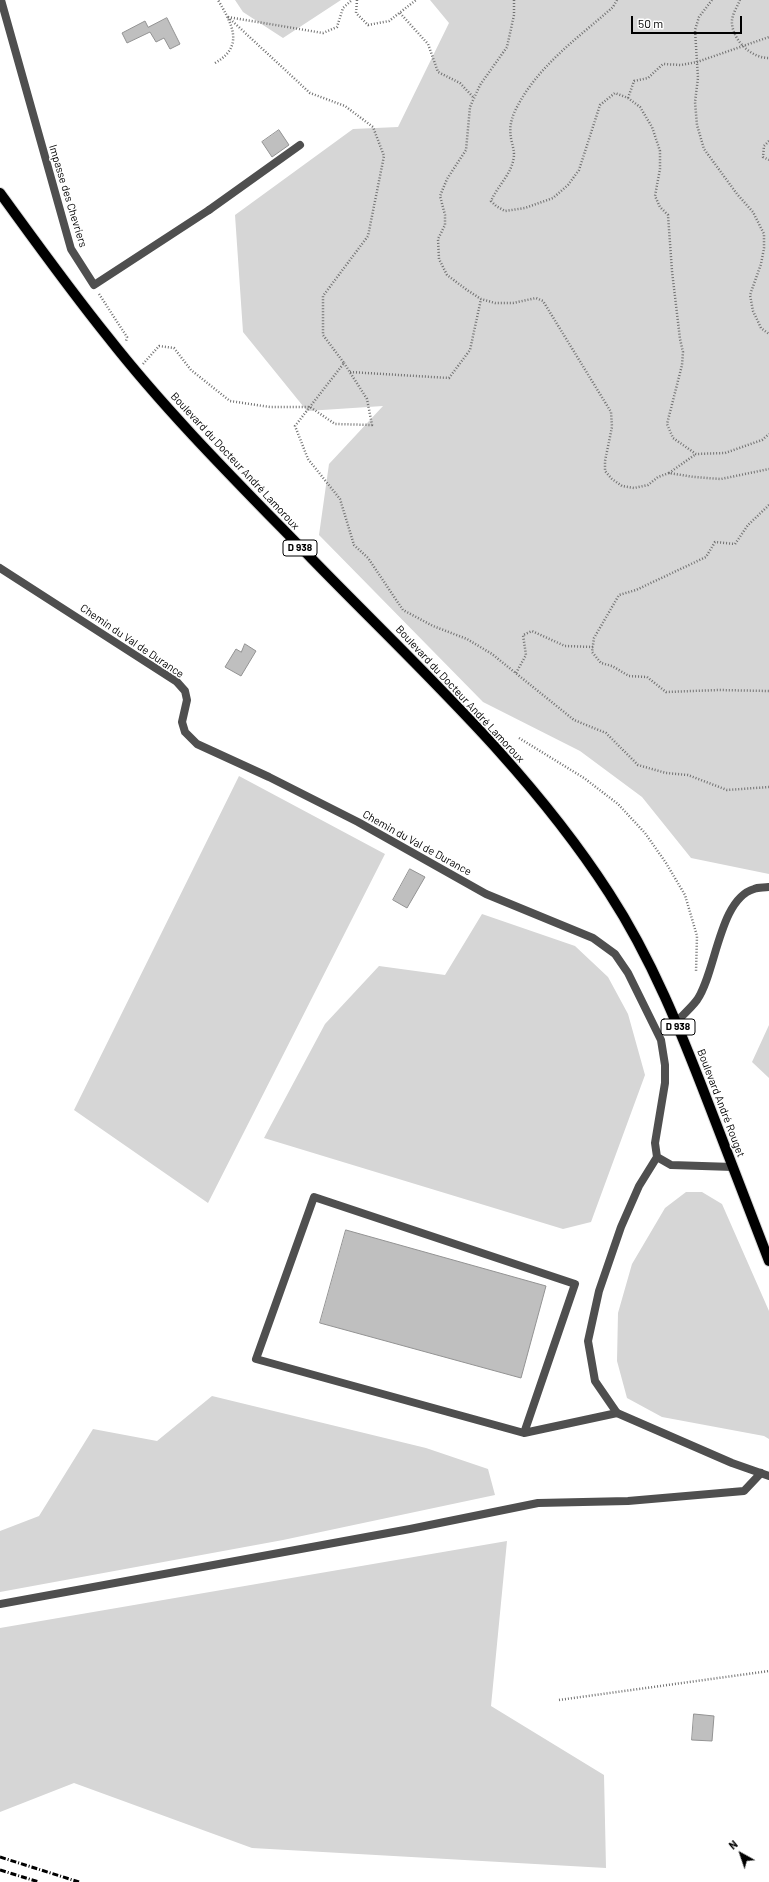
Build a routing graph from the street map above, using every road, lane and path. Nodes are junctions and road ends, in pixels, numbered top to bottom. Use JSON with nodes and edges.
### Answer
{"nodes":[{"id":1,"x":1,"y":0,"type":"edge"},
{"id":2,"x":218,"y":0,"type":"edge"},
{"id":3,"x":352,"y":0,"type":"edge"},
{"id":4,"x":357,"y":0,"type":"edge"},
{"id":5,"x":416,"y":0,"type":"edge"},
{"id":6,"x":514,"y":0,"type":"edge"},
{"id":7,"x":617,"y":0,"type":"edge"},
{"id":8,"x":712,"y":0,"type":"edge"},
{"id":9,"x":740,"y":0,"type":"edge"},
{"id":10,"x":400,"y":13,"type":"junction"},
{"id":11,"x":228,"y":17,"type":"junction"},
{"id":12,"x":769,"y":36,"type":"edge"},
{"id":13,"x":743,"y":45,"type":"junction"},
{"id":14,"x":769,"y":58,"type":"edge"},
{"id":15,"x":697,"y":62,"type":"junction"},
{"id":16,"x":215,"y":63,"type":"dead end"},
{"id":17,"x":474,"y":98,"type":"junction"},
{"id":18,"x":628,"y":98,"type":"junction"},
{"id":19,"x":769,"y":140,"type":"edge"},
{"id":20,"x":300,"y":145,"type":"dead end"},
{"id":21,"x":769,"y":160,"type":"edge"},
{"id":22,"x":0,"y":192,"type":"edge"},
{"id":23,"x":94,"y":285,"type":"junction"},
{"id":24,"x":481,"y":299,"type":"junction"},
{"id":25,"x":769,"y":334,"type":"edge"},
{"id":26,"x":122,"y":354,"type":"junction"},
{"id":27,"x":344,"y":363,"type":"junction"},
{"id":28,"x":136,"y":372,"type":"junction"},
{"id":29,"x":350,"y":372,"type":"junction"},
{"id":30,"x":310,"y":407,"type":"junction"},
{"id":31,"x":769,"y":434,"type":"edge"},
{"id":32,"x":696,"y":454,"type":"junction"},
{"id":33,"x":769,"y":470,"type":"edge"},
{"id":34,"x":669,"y":473,"type":"junction"},
{"id":35,"x":769,"y":505,"type":"edge"},
{"id":36,"x":0,"y":568,"type":"edge"},
{"id":37,"x":593,"y":648,"type":"junction"},
{"id":38,"x":516,"y":673,"type":"junction"},
{"id":39,"x":769,"y":691,"type":"edge"},
{"id":40,"x":519,"y":738,"type":"dead end"},
{"id":41,"x":769,"y":787,"type":"edge"},
{"id":42,"x":769,"y":887,"type":"edge"},
{"id":43,"x":610,"y":894,"type":"joint"},
{"id":44,"x":696,"y":976,"type":"dead end"},
{"id":45,"x":676,"y":1022,"type":"junction"},
{"id":46,"x":657,"y":1157,"type":"junction"},
{"id":47,"x":733,"y":1166,"type":"junction"},
{"id":48,"x":769,"y":1261,"type":"edge"},
{"id":49,"x":617,"y":1413,"type":"junction"},
{"id":50,"x":524,"y":1433,"type":"junction"},
{"id":51,"x":765,"y":1475,"type":"edge"},
{"id":52,"x":0,"y":1604,"type":"edge"},
{"id":53,"x":769,"y":1671,"type":"edge"},
{"id":54,"x":559,"y":1700,"type":"dead end"}],
"edges":[{"from":1,"to":23,"type":"street","name":"Impasse des Chevriers"},
{"from":2,"to":11,"type":"path"},
{"from":3,"to":11,"type":"path"},
{"from":4,"to":10,"type":"path"},
{"from":5,"to":10,"type":"path"},
{"from":6,"to":17,"type":"path"},
{"from":7,"to":18,"type":"path"},
{"from":8,"to":15,"type":"path"},
{"from":9,"to":13,"type":"path"},
{"from":10,"to":17,"type":"path"},
{"from":11,"to":16,"type":"path"},
{"from":11,"to":27,"type":"path"},
{"from":12,"to":13,"type":"path"},
{"from":13,"to":14,"type":"path"},
{"from":13,"to":15,"type":"path"},
{"from":15,"to":18,"type":"path"},
{"from":15,"to":25,"type":"path"},
{"from":17,"to":24,"type":"path"},
{"from":18,"to":32,"type":"path"},
{"from":19,"to":21,"type":"path"},
{"from":20,"to":23,"type":"street"},
{"from":22,"to":26,"type":"main road","name":"Boulevard du Docteur André Lamoroux","number":"D 938"},
{"from":23,"to":26,"type":"path"},
{"from":24,"to":29,"type":"path"},
{"from":24,"to":34,"type":"path"},
{"from":26,"to":28,"type":"main road","name":"Boulevard du Docteur André Lamoroux","number":"D 938"},
{"from":27,"to":29,"type":"path"},
{"from":27,"to":30,"type":"path"},
{"from":28,"to":30,"type":"path"},
{"from":28,"to":43,"type":"main road","name":"Boulevard du Docteur André Lamoroux","number":"D 938"},
{"from":29,"to":30,"type":"path"},
{"from":30,"to":38,"type":"path"},
{"from":31,"to":32,"type":"path"},
{"from":32,"to":34,"type":"path"},
{"from":33,"to":34,"type":"path"},
{"from":35,"to":37,"type":"path"},
{"from":36,"to":46,"type":"street","name":"Chemin du Val de Durance"},
{"from":37,"to":38,"type":"path"},
{"from":37,"to":39,"type":"path"},
{"from":38,"to":41,"type":"path"},
{"from":40,"to":44,"type":"path"},
{"from":42,"to":45,"type":"street"},
{"from":43,"to":45,"type":"main road","name":"Boulevard André Rouget","number":"D 938"},
{"from":45,"to":47,"type":"main road","name":"Boulevard André Rouget","number":"D 938"},
{"from":46,"to":47,"type":"street"},
{"from":46,"to":49,"type":"street"},
{"from":47,"to":48,"type":"main road","name":"Boulevard André Rouget","number":"D 938"},
{"from":49,"to":50,"type":"street"},
{"from":49,"to":51,"type":"street"},
{"from":50,"to":50,"type":"street"},
{"from":51,"to":52,"type":"street"},
{"from":53,"to":54,"type":"path"}]}
